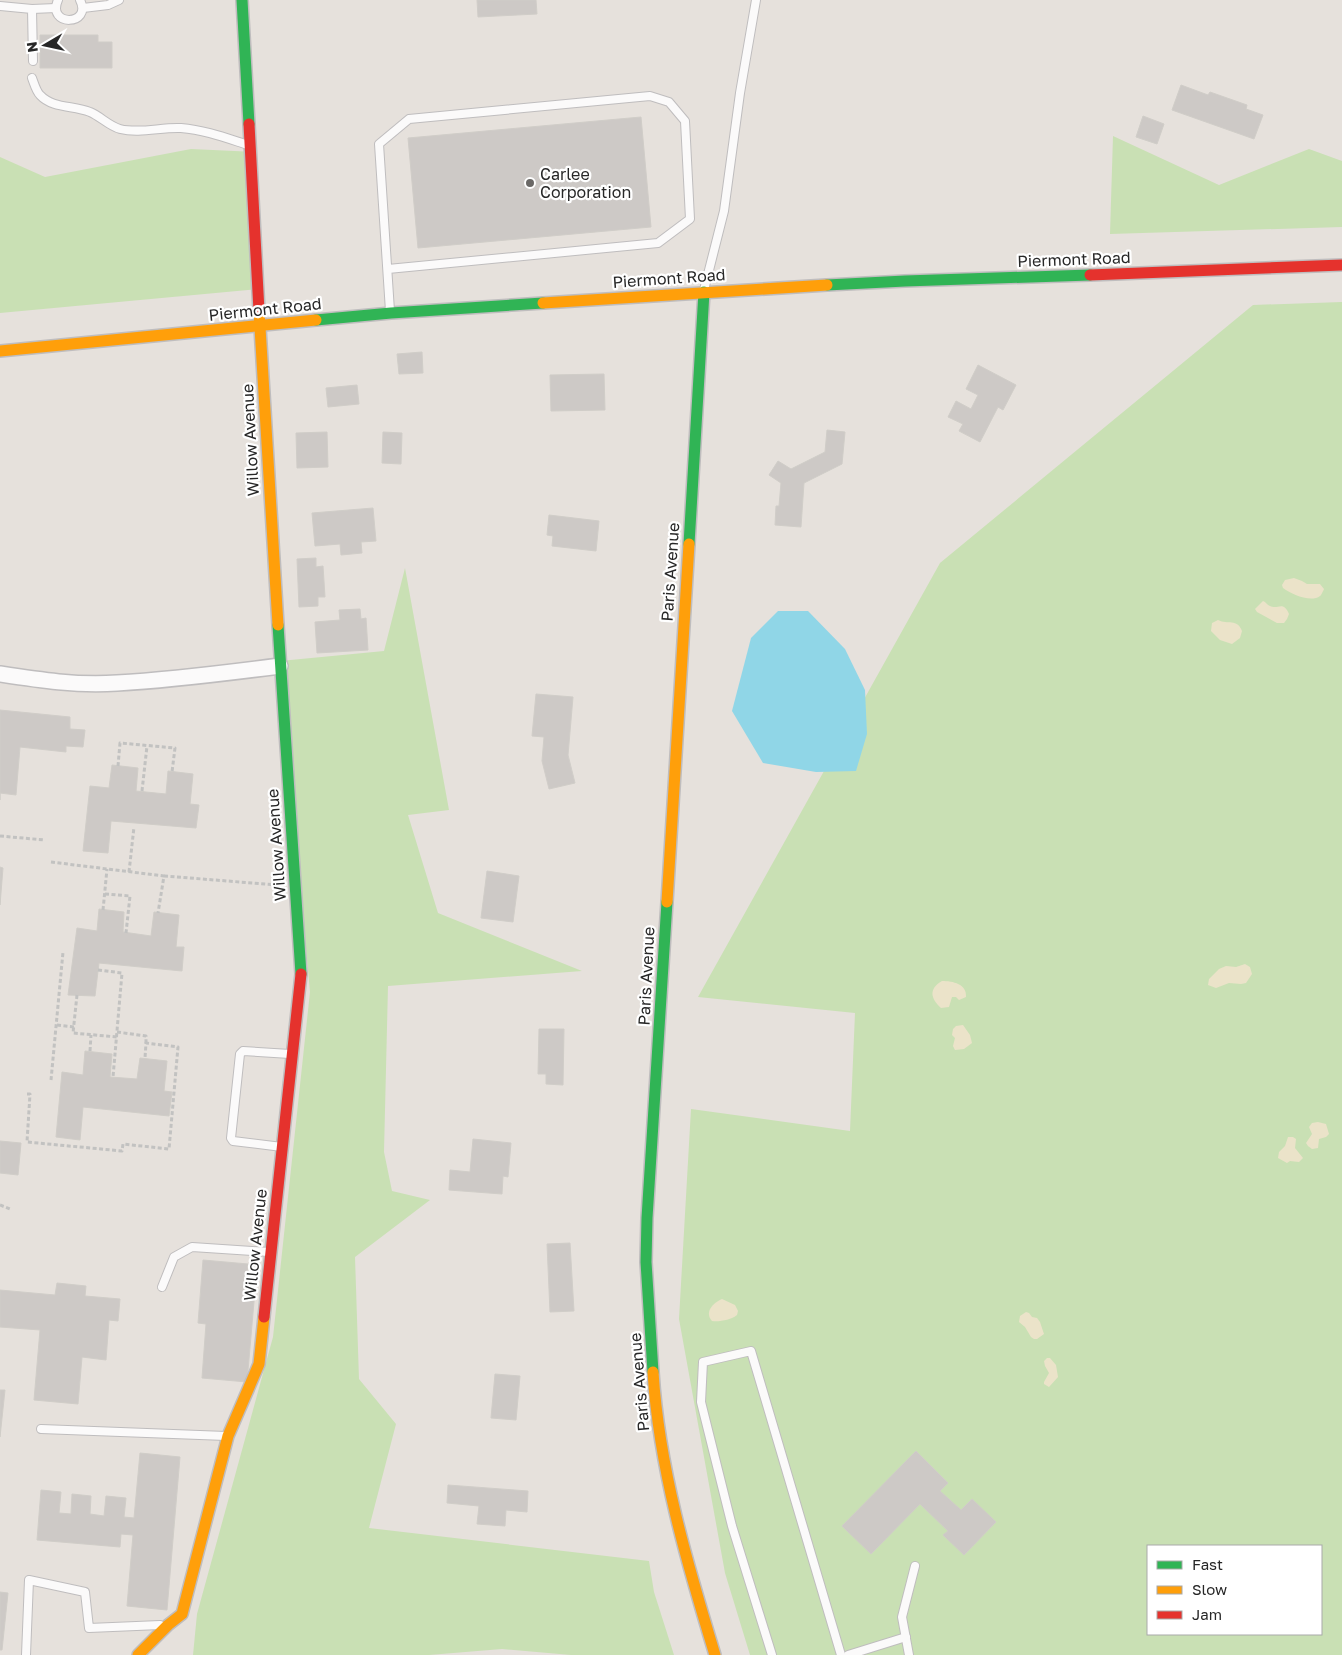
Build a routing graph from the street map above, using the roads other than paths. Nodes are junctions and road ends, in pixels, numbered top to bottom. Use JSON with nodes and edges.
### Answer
{"nodes":[{"id":1,"x":119,"y":0,"type":"edge"},
{"id":2,"x":242,"y":0,"type":"edge"},
{"id":3,"x":756,"y":0,"type":"edge"},
{"id":4,"x":57,"y":4,"type":"edge"},
{"id":5,"x":82,"y":4,"type":"edge"},
{"id":6,"x":0,"y":6,"type":"edge"},
{"id":7,"x":32,"y":9,"type":"junction"},
{"id":8,"x":33,"y":60,"type":"dead end"},
{"id":9,"x":32,"y":78,"type":"dead end"},
{"id":10,"x":250,"y":146,"type":"junction"},
{"id":11,"x":1342,"y":264,"type":"edge"},
{"id":12,"x":388,"y":269,"type":"junction"},
{"id":13,"x":704,"y":292,"type":"junction"},
{"id":14,"x":390,"y":313,"type":"junction"},
{"id":15,"x":260,"y":326,"type":"junction"},
{"id":16,"x":0,"y":351,"type":"edge"},
{"id":17,"x":280,"y":666,"type":"junction"},
{"id":18,"x":0,"y":674,"type":"edge"},
{"id":19,"x":292,"y":1054,"type":"junction"},
{"id":20,"x":282,"y":1147,"type":"junction"},
{"id":21,"x":271,"y":1252,"type":"junction"},
{"id":22,"x":162,"y":1287,"type":"dead end"},
{"id":23,"x":41,"y":1429,"type":"dead end"},
{"id":24,"x":228,"y":1436,"type":"junction"},
{"id":25,"x":915,"y":1566,"type":"dead end"},
{"id":26,"x":168,"y":1625,"type":"junction"},
{"id":27,"x":906,"y":1637,"type":"junction"},
{"id":28,"x":26,"y":1655,"type":"edge"},
{"id":29,"x":138,"y":1655,"type":"edge"},
{"id":30,"x":715,"y":1655,"type":"edge"},
{"id":31,"x":772,"y":1655,"type":"edge"},
{"id":32,"x":841,"y":1655,"type":"edge"},
{"id":33,"x":848,"y":1655,"type":"edge"},
{"id":34,"x":909,"y":1655,"type":"edge"}],
"edges":[{"from":1,"to":5,"type":"lane"},
{"from":2,"to":10,"type":"street","name":"Willow Avenue"},
{"from":3,"to":13,"type":"lane"},
{"from":4,"to":5,"type":"lane"},
{"from":4,"to":7,"type":"lane"},
{"from":6,"to":7,"type":"lane"},
{"from":7,"to":8,"type":"lane"},
{"from":9,"to":10,"type":"lane"},
{"from":10,"to":15,"type":"street","name":"Willow Avenue"},
{"from":11,"to":13,"type":"street","name":"Piermont Road"},
{"from":12,"to":12,"type":"lane"},
{"from":12,"to":14,"type":"lane"},
{"from":13,"to":14,"type":"street","name":"Piermont Road"},
{"from":13,"to":30,"type":"street","name":"Paris Avenue"},
{"from":14,"to":15,"type":"street","name":"Piermont Road"},
{"from":15,"to":16,"type":"street","name":"Piermont Road"},
{"from":15,"to":17,"type":"street","name":"Willow Avenue"},
{"from":17,"to":18,"type":"street"},
{"from":17,"to":19,"type":"street","name":"Willow Avenue"},
{"from":19,"to":20,"type":"street","name":"Willow Avenue"},
{"from":19,"to":20,"type":"lane"},
{"from":20,"to":21,"type":"street","name":"Willow Avenue"},
{"from":21,"to":22,"type":"lane"},
{"from":21,"to":24,"type":"street","name":"Willow Avenue"},
{"from":23,"to":24,"type":"lane"},
{"from":24,"to":26,"type":"street","name":"Willow Avenue"},
{"from":25,"to":27,"type":"lane"},
{"from":26,"to":28,"type":"lane"},
{"from":26,"to":29,"type":"street","name":"Willow Avenue"},
{"from":27,"to":33,"type":"lane"},
{"from":27,"to":34,"type":"lane"},
{"from":31,"to":32,"type":"lane"}]}
